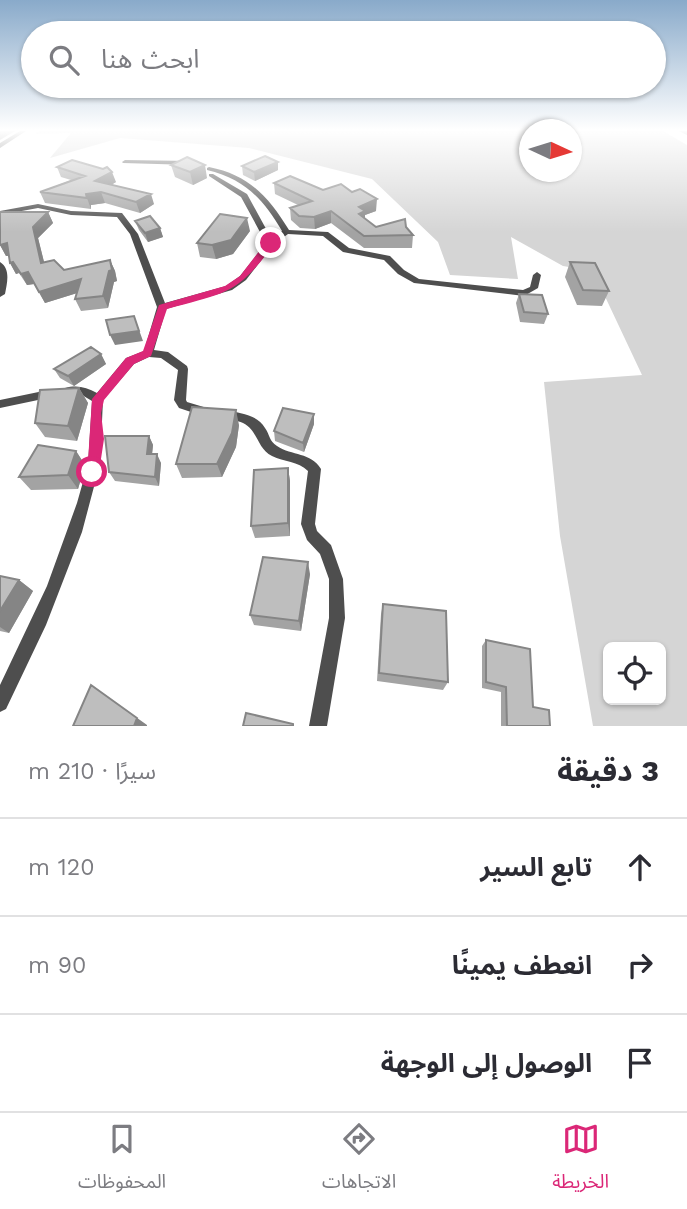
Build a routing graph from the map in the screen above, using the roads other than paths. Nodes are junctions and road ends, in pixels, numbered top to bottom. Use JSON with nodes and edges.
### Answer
{"nodes":[{"id":1,"x":193,"y":165,"type":"edge"},
{"id":2,"x":207,"y":170,"type":"junction"},
{"id":3,"x":0,"y":213,"type":"edge"},
{"id":4,"x":286,"y":232,"type":"junction"},
{"id":5,"x":271,"y":243,"type":"junction"},
{"id":6,"x":0,"y":265,"type":"edge"},
{"id":7,"x":537,"y":275,"type":"dead end"},
{"id":8,"x":0,"y":295,"type":"edge"},
{"id":9,"x":162,"y":307,"type":"junction"},
{"id":10,"x":148,"y":353,"type":"junction"},
{"id":11,"x":98,"y":399,"type":"junction"},
{"id":12,"x":0,"y":404,"type":"edge"},
{"id":13,"x":0,"y":703,"type":"edge"},
{"id":14,"x":318,"y":726,"type":"edge"}],
"edges":[{"from":1,"to":2,"type":"street"},
{"from":2,"to":4,"type":"street"},
{"from":2,"to":5,"type":"street"},
{"from":3,"to":9,"type":"street"},
{"from":4,"to":5,"type":"street"},
{"from":4,"to":7,"type":"street"},
{"from":5,"to":9,"type":"street"},
{"from":6,"to":8,"type":"street"},
{"from":9,"to":10,"type":"street"},
{"from":10,"to":11,"type":"street"},
{"from":10,"to":14,"type":"street"},
{"from":11,"to":12,"type":"street"},
{"from":11,"to":13,"type":"street"}]}
